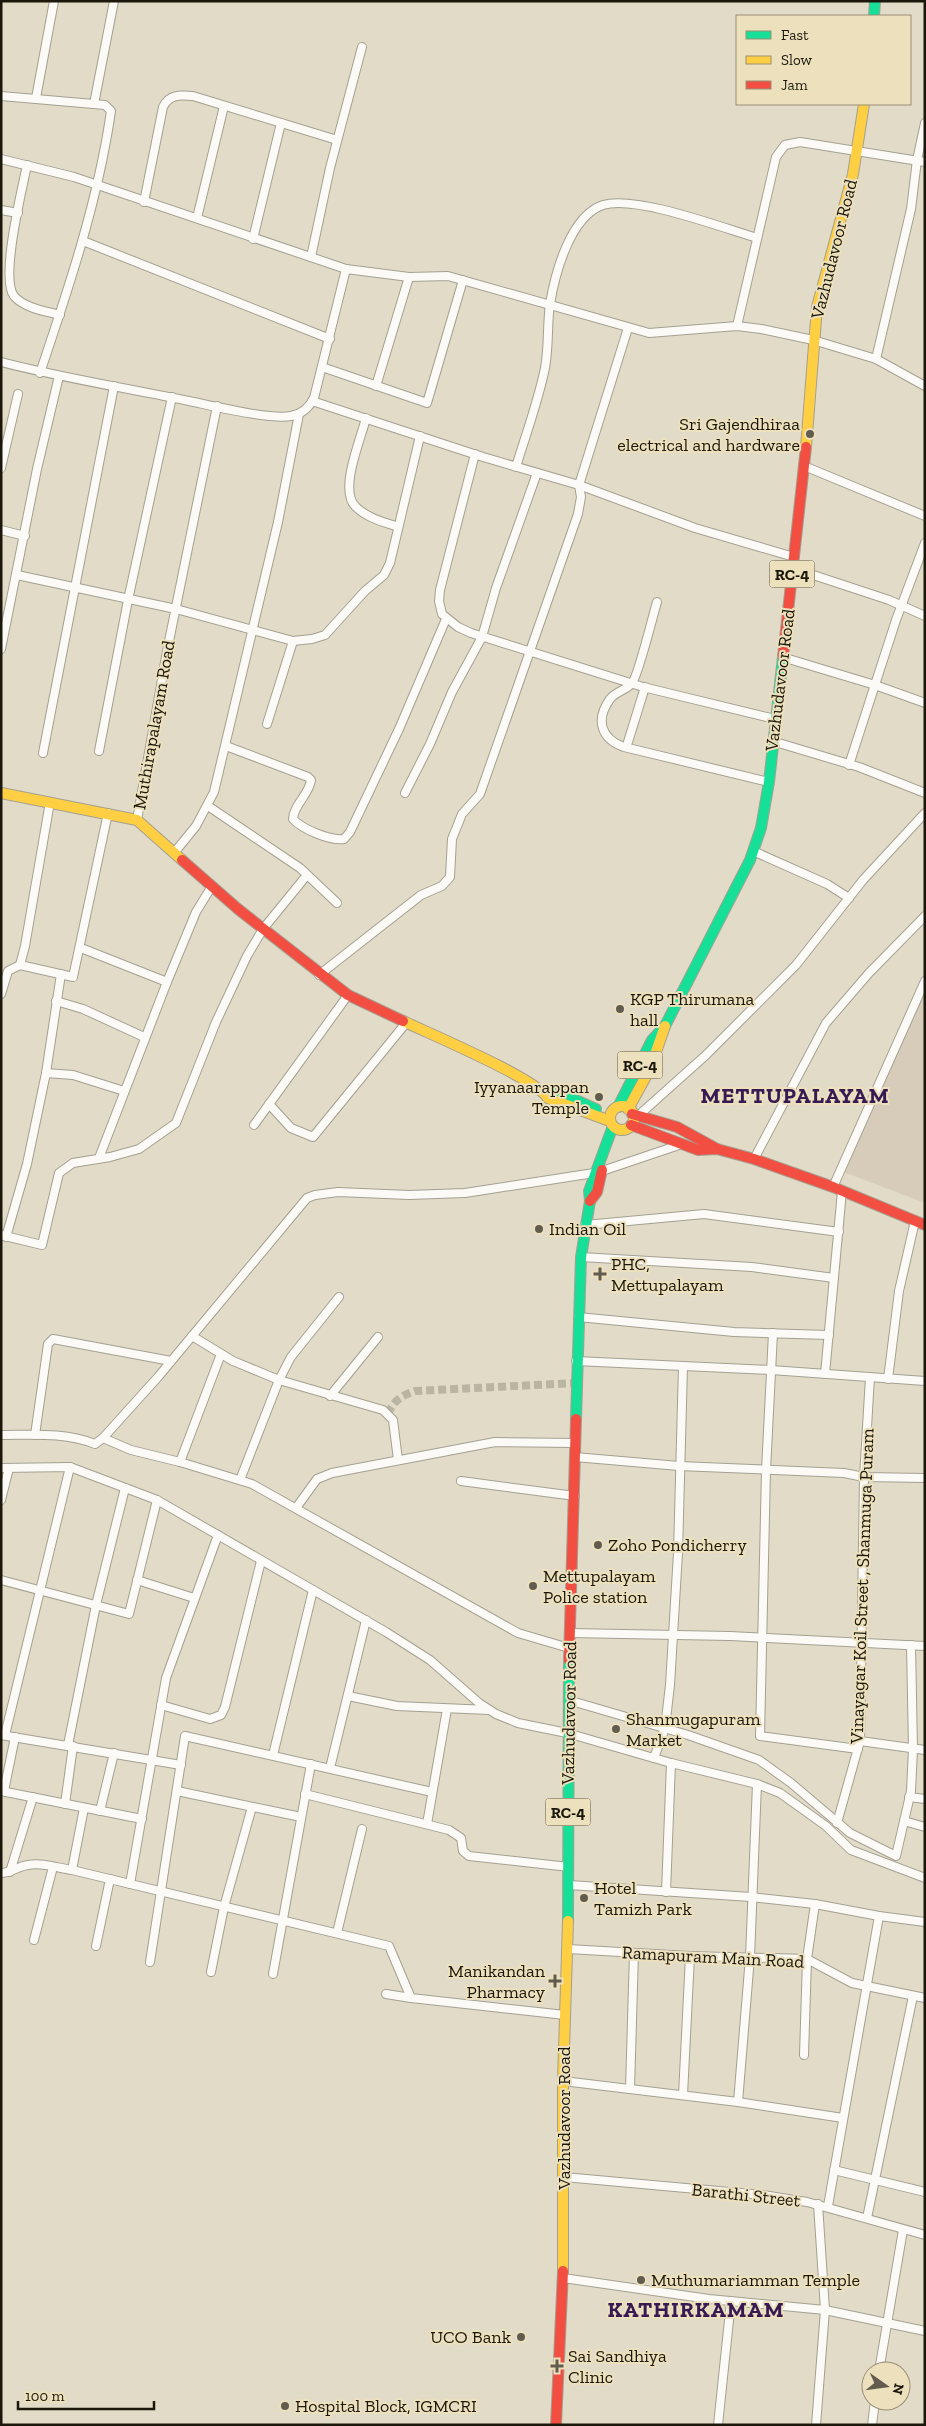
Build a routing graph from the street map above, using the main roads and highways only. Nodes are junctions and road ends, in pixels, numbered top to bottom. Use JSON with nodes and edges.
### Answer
{"nodes":[{"id":1,"x":875,"y":1,"type":"edge"},
{"id":2,"x":874,"y":15,"type":"edge"},
{"id":3,"x":864,"y":105,"type":"edge"},
{"id":4,"x":1,"y":793,"type":"edge"},
{"id":5,"x":629,"y":1111,"type":"junction"},
{"id":6,"x":613,"y":1123,"type":"junction"},
{"id":7,"x":631,"y":1125,"type":"junction"},
{"id":8,"x":717,"y":1149,"type":"junction"},
{"id":9,"x":920,"y":1224,"type":"edge"},
{"id":10,"x":556,"y":2425,"type":"edge"}],
"edges":[{"from":1,"to":2,"type":"main road"},
{"from":3,"to":5,"type":"main road","name":"Vazhudavoor Road","number":"RC-4"},
{"from":4,"to":6,"type":"main road","name":"Muthirapalayam Road"},
{"from":5,"to":6,"type":"main road"},
{"from":5,"to":7,"type":"main road"},
{"from":5,"to":8,"type":"main road"},
{"from":6,"to":7,"type":"main road"},
{"from":6,"to":10,"type":"main road","name":"Vazhudavoor Road","number":"RC-4"},
{"from":7,"to":8,"type":"main road"},
{"from":8,"to":9,"type":"main road"}]}
